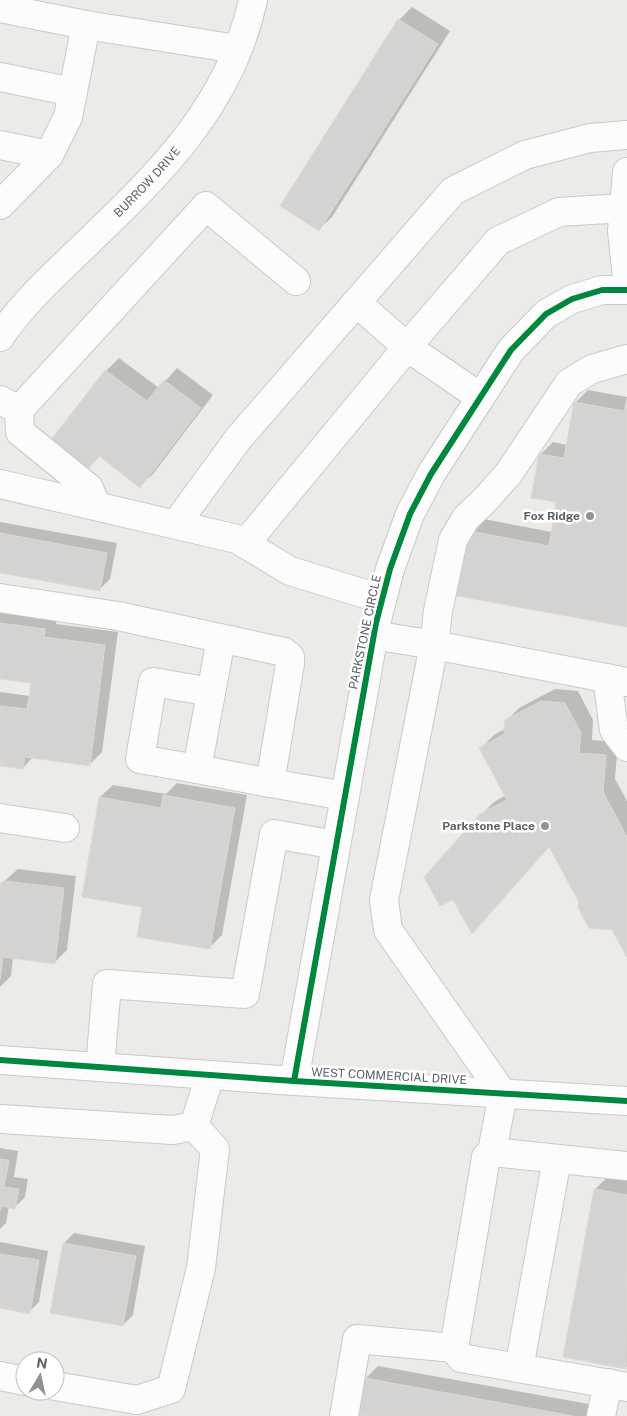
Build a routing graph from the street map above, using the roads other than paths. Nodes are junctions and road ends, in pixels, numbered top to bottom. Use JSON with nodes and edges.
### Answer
{"nodes":[{"id":1,"x":253,"y":0,"type":"edge"},
{"id":2,"x":0,"y":8,"type":"edge"},
{"id":3,"x":86,"y":25,"type":"junction"},
{"id":4,"x":237,"y":49,"type":"junction"},
{"id":5,"x":0,"y":78,"type":"edge"},
{"id":6,"x":73,"y":92,"type":"junction"},
{"id":7,"x":627,"y":135,"type":"edge"},
{"id":8,"x":0,"y":145,"type":"edge"},
{"id":9,"x":48,"y":155,"type":"junction"},
{"id":10,"x":627,"y":172,"type":"edge"},
{"id":11,"x":0,"y":205,"type":"edge"},
{"id":12,"x":624,"y":208,"type":"junction"},
{"id":13,"x":627,"y":278,"type":"edge"},
{"id":14,"x":296,"y":281,"type":"dead end"},
{"id":15,"x":627,"y":290,"type":"edge"},
{"id":16,"x":357,"y":303,"type":"junction"},
{"id":17,"x":0,"y":338,"type":"edge"},
{"id":18,"x":407,"y":347,"type":"junction"},
{"id":19,"x":627,"y":359,"type":"edge"},
{"id":20,"x":480,"y":397,"type":"junction"},
{"id":21,"x":9,"y":405,"type":"edge"},
{"id":22,"x":0,"y":484,"type":"edge"},
{"id":23,"x":96,"y":505,"type":"junction"},
{"id":24,"x":176,"y":524,"type":"junction"},
{"id":25,"x":245,"y":544,"type":"junction"},
{"id":26,"x":0,"y":598,"type":"edge"},
{"id":27,"x":382,"y":599,"type":"junction"},
{"id":28,"x":373,"y":635,"type":"junction"},
{"id":29,"x":222,"y":639,"type":"junction"},
{"id":30,"x":434,"y":644,"type":"junction"},
{"id":31,"x":617,"y":680,"type":"edge"},
{"id":32,"x":211,"y":692,"type":"junction"},
{"id":33,"x":627,"y":747,"type":"edge"},
{"id":34,"x":197,"y":769,"type":"junction"},
{"id":35,"x":270,"y":783,"type":"junction"},
{"id":36,"x":345,"y":796,"type":"junction"},
{"id":37,"x":0,"y":818,"type":"edge"},
{"id":38,"x":65,"y":828,"type":"dead end"},
{"id":39,"x":336,"y":845,"type":"junction"},
{"id":40,"x":0,"y":1060,"type":"edge"},
{"id":41,"x":100,"y":1068,"type":"junction"},
{"id":42,"x":210,"y":1075,"type":"junction"},
{"id":43,"x":294,"y":1081,"type":"junction"},
{"id":44,"x":503,"y":1094,"type":"junction"},
{"id":45,"x":627,"y":1102,"type":"edge"},
{"id":46,"x":0,"y":1119,"type":"edge"},
{"id":47,"x":194,"y":1126,"type":"junction"},
{"id":48,"x":492,"y":1152,"type":"junction"},
{"id":49,"x":557,"y":1158,"type":"junction"},
{"id":50,"x":627,"y":1166,"type":"edge"},
{"id":51,"x":454,"y":1348,"type":"junction"},
{"id":52,"x":518,"y":1368,"type":"junction"},
{"id":53,"x":0,"y":1376,"type":"edge"},
{"id":54,"x":15,"y":1379,"type":"edge"},
{"id":55,"x":617,"y":1385,"type":"edge"},
{"id":56,"x":65,"y":1388,"type":"edge"},
{"id":57,"x":344,"y":1416,"type":"edge"},
{"id":58,"x":602,"y":1416,"type":"edge"}],
"edges":[{"from":1,"to":4,"type":"street","name":"BURROW DRIVE"},
{"from":2,"to":3,"type":"street"},
{"from":3,"to":4,"type":"street"},
{"from":3,"to":6,"type":"street"},
{"from":4,"to":17,"type":"street","name":"BURROW DRIVE"},
{"from":5,"to":6,"type":"street"},
{"from":6,"to":9,"type":"street"},
{"from":7,"to":16,"type":"street"},
{"from":8,"to":9,"type":"street"},
{"from":9,"to":11,"type":"street"},
{"from":10,"to":12,"type":"street"},
{"from":12,"to":13,"type":"street"},
{"from":12,"to":18,"type":"street"},
{"from":14,"to":21,"type":"street"},
{"from":15,"to":20,"type":"street","name":"PARKSTONE CIRCLE"},
{"from":16,"to":18,"type":"street"},
{"from":16,"to":24,"type":"street"},
{"from":18,"to":20,"type":"street"},
{"from":18,"to":25,"type":"street"},
{"from":19,"to":30,"type":"street"},
{"from":20,"to":27,"type":"street","name":"PARKSTONE CIRCLE"},
{"from":21,"to":23,"type":"street"},
{"from":22,"to":23,"type":"street"},
{"from":23,"to":24,"type":"street"},
{"from":24,"to":25,"type":"street"},
{"from":25,"to":27,"type":"street"},
{"from":26,"to":29,"type":"street"},
{"from":27,"to":28,"type":"street","name":"PARKSTONE CIRCLE"},
{"from":28,"to":30,"type":"street"},
{"from":28,"to":36,"type":"street","name":"PARKSTONE CIRCLE"},
{"from":29,"to":32,"type":"street"},
{"from":29,"to":35,"type":"street"},
{"from":30,"to":31,"type":"street"},
{"from":30,"to":44,"type":"street"},
{"from":31,"to":33,"type":"street"},
{"from":32,"to":34,"type":"street"},
{"from":32,"to":34,"type":"street"},
{"from":34,"to":35,"type":"street"},
{"from":35,"to":36,"type":"street"},
{"from":36,"to":39,"type":"street","name":"PARKSTONE CIRCLE"},
{"from":37,"to":38,"type":"street"},
{"from":39,"to":41,"type":"street"},
{"from":39,"to":43,"type":"street","name":"PARKSTONE CIRCLE"},
{"from":40,"to":41,"type":"street","name":"WEST COMMERCIAL DRIVE"},
{"from":41,"to":42,"type":"street","name":"WEST COMMERCIAL DRIVE"},
{"from":42,"to":43,"type":"street","name":"WEST COMMERCIAL DRIVE"},
{"from":42,"to":47,"type":"street"},
{"from":43,"to":44,"type":"street","name":"WEST COMMERCIAL DRIVE"},
{"from":44,"to":45,"type":"street","name":"WEST COMMERCIAL DRIVE"},
{"from":44,"to":48,"type":"street"},
{"from":46,"to":47,"type":"street"},
{"from":47,"to":56,"type":"street"},
{"from":48,"to":49,"type":"street"},
{"from":48,"to":51,"type":"street"},
{"from":49,"to":50,"type":"street"},
{"from":49,"to":52,"type":"street"},
{"from":51,"to":52,"type":"street"},
{"from":51,"to":57,"type":"street"},
{"from":52,"to":55,"type":"street"},
{"from":53,"to":54,"type":"street"},
{"from":55,"to":58,"type":"street"}]}
